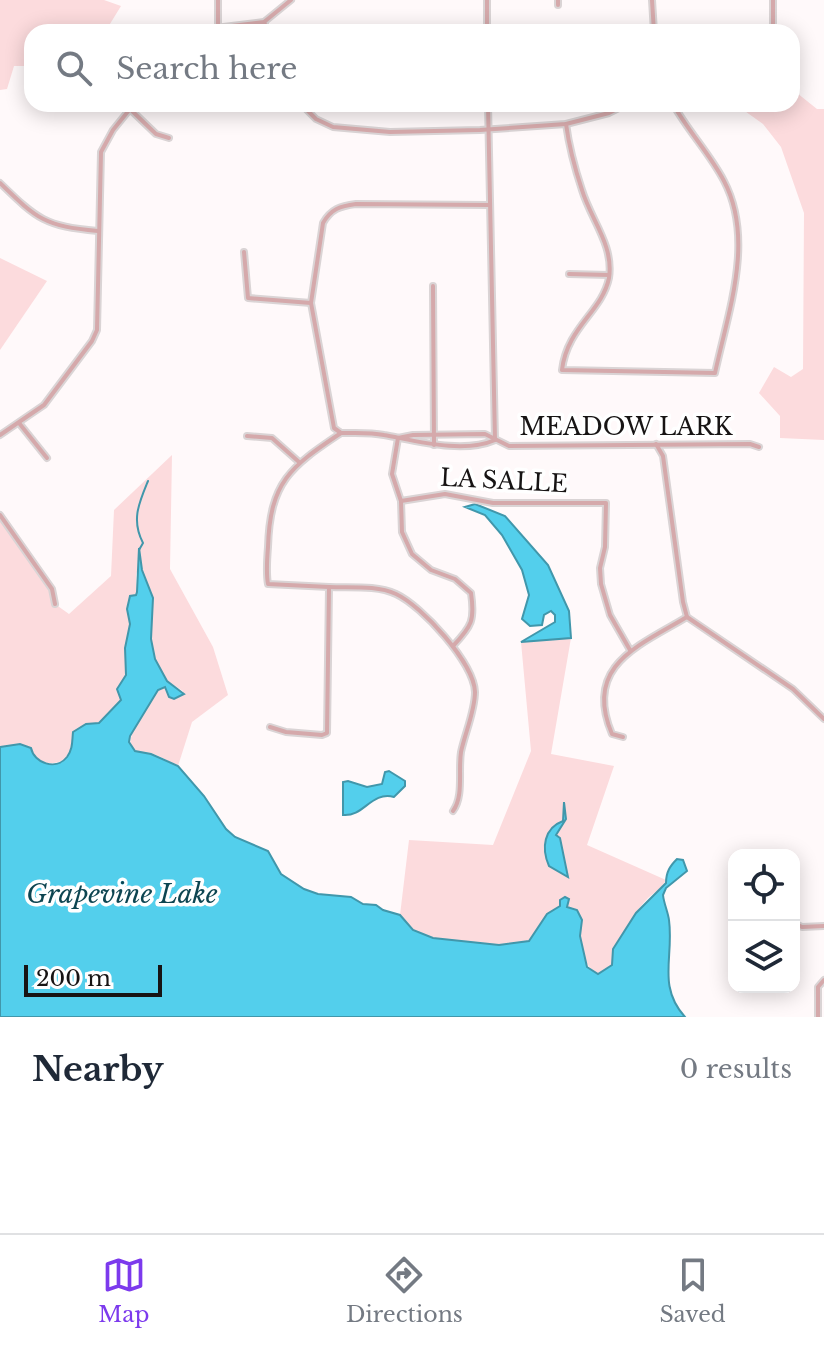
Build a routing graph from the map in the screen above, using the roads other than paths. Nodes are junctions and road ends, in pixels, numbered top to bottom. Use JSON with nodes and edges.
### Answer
{"nodes":[{"id":1,"x":218,"y":0,"type":"edge"},
{"id":2,"x":291,"y":0,"type":"edge"},
{"id":3,"x":487,"y":0,"type":"edge"},
{"id":4,"x":652,"y":0,"type":"edge"},
{"id":5,"x":773,"y":0,"type":"edge"},
{"id":6,"x":264,"y":22,"type":"joint"},
{"id":7,"x":218,"y":24,"type":"edge"},
{"id":8,"x":251,"y":24,"type":"edge"},
{"id":9,"x":487,"y":24,"type":"edge"},
{"id":10,"x":654,"y":24,"type":"edge"},
{"id":11,"x":773,"y":24,"type":"edge"},
{"id":12,"x":129,"y":112,"type":"edge"},
{"id":13,"x":133,"y":112,"type":"edge"},
{"id":14,"x":310,"y":112,"type":"edge"},
{"id":15,"x":488,"y":112,"type":"edge"},
{"id":16,"x":611,"y":112,"type":"edge"},
{"id":17,"x":678,"y":112,"type":"edge"},
{"id":18,"x":566,"y":124,"type":"junction"},
{"id":19,"x":489,"y":129,"type":"junction"},
{"id":20,"x":169,"y":138,"type":"dead end"},
{"id":21,"x":0,"y":183,"type":"edge"},
{"id":22,"x":489,"y":205,"type":"junction"},
{"id":23,"x":98,"y":231,"type":"junction"},
{"id":24,"x":244,"y":252,"type":"dead end"},
{"id":25,"x":569,"y":274,"type":"dead end"},
{"id":26,"x":609,"y":275,"type":"junction"},
{"id":27,"x":433,"y":286,"type":"dead end"},
{"id":28,"x":311,"y":303,"type":"junction"},
{"id":29,"x":19,"y":423,"type":"junction"},
{"id":30,"x":341,"y":433,"type":"junction"},
{"id":31,"x":0,"y":435,"type":"edge"},
{"id":32,"x":434,"y":435,"type":"junction"},
{"id":33,"x":247,"y":436,"type":"dead end"},
{"id":34,"x":398,"y":438,"type":"junction"},
{"id":35,"x":495,"y":440,"type":"junction"},
{"id":36,"x":656,"y":444,"type":"junction"},
{"id":37,"x":434,"y":445,"type":"junction"},
{"id":38,"x":759,"y":447,"type":"dead end"},
{"id":39,"x":47,"y":458,"type":"dead end"},
{"id":40,"x":299,"y":462,"type":"junction"},
{"id":41,"x":401,"y":501,"type":"junction"},
{"id":42,"x":0,"y":515,"type":"edge"},
{"id":43,"x":329,"y":587,"type":"junction"},
{"id":44,"x":55,"y":604,"type":"dead end"},
{"id":45,"x":687,"y":617,"type":"junction"},
{"id":46,"x":453,"y":646,"type":"junction"},
{"id":47,"x":630,"y":650,"type":"junction"},
{"id":48,"x":824,"y":719,"type":"edge"},
{"id":49,"x":270,"y":727,"type":"dead end"},
{"id":50,"x":623,"y":737,"type":"dead end"},
{"id":51,"x":453,"y":811,"type":"dead end"},
{"id":52,"x":800,"y":926,"type":"edge"},
{"id":53,"x":824,"y":926,"type":"edge"},
{"id":54,"x":824,"y":980,"type":"edge"},
{"id":55,"x":818,"y":1017,"type":"edge"}],
"edges":[{"from":1,"to":7,"type":"street"},
{"from":2,"to":6,"type":"street"},
{"from":3,"to":9,"type":"street"},
{"from":4,"to":10,"type":"street"},
{"from":5,"to":11,"type":"street"},
{"from":6,"to":8,"type":"street"},
{"from":12,"to":23,"type":"street"},
{"from":13,"to":20,"type":"street"},
{"from":14,"to":19,"type":"street"},
{"from":15,"to":19,"type":"street"},
{"from":16,"to":18,"type":"street"},
{"from":17,"to":26,"type":"street"},
{"from":18,"to":19,"type":"street"},
{"from":18,"to":26,"type":"street"},
{"from":19,"to":22,"type":"street"},
{"from":21,"to":23,"type":"street"},
{"from":22,"to":28,"type":"street"},
{"from":22,"to":35,"type":"street"},
{"from":23,"to":29,"type":"street"},
{"from":24,"to":28,"type":"street"},
{"from":25,"to":26,"type":"street"},
{"from":27,"to":32,"type":"street"},
{"from":28,"to":30,"type":"street"},
{"from":29,"to":31,"type":"street"},
{"from":29,"to":39,"type":"street"},
{"from":30,"to":34,"type":"street"},
{"from":30,"to":40,"type":"street"},
{"from":32,"to":34,"type":"street"},
{"from":32,"to":35,"type":"street"},
{"from":32,"to":37,"type":"street"},
{"from":33,"to":40,"type":"street"},
{"from":34,"to":37,"type":"street"},
{"from":34,"to":41,"type":"street"},
{"from":35,"to":36,"type":"street","name":"MEADOW LARK"},
{"from":35,"to":37,"type":"street"},
{"from":36,"to":38,"type":"street","name":"MEADOW LARK"},
{"from":36,"to":45,"type":"street"},
{"from":40,"to":43,"type":"street"},
{"from":41,"to":46,"type":"street"},
{"from":41,"to":47,"type":"street","name":"LA SALLE"},
{"from":42,"to":44,"type":"street"},
{"from":43,"to":46,"type":"street"},
{"from":43,"to":49,"type":"street"},
{"from":45,"to":47,"type":"street"},
{"from":45,"to":48,"type":"street"},
{"from":46,"to":51,"type":"street"},
{"from":47,"to":50,"type":"street"},
{"from":52,"to":53,"type":"street"},
{"from":54,"to":55,"type":"street"}]}
